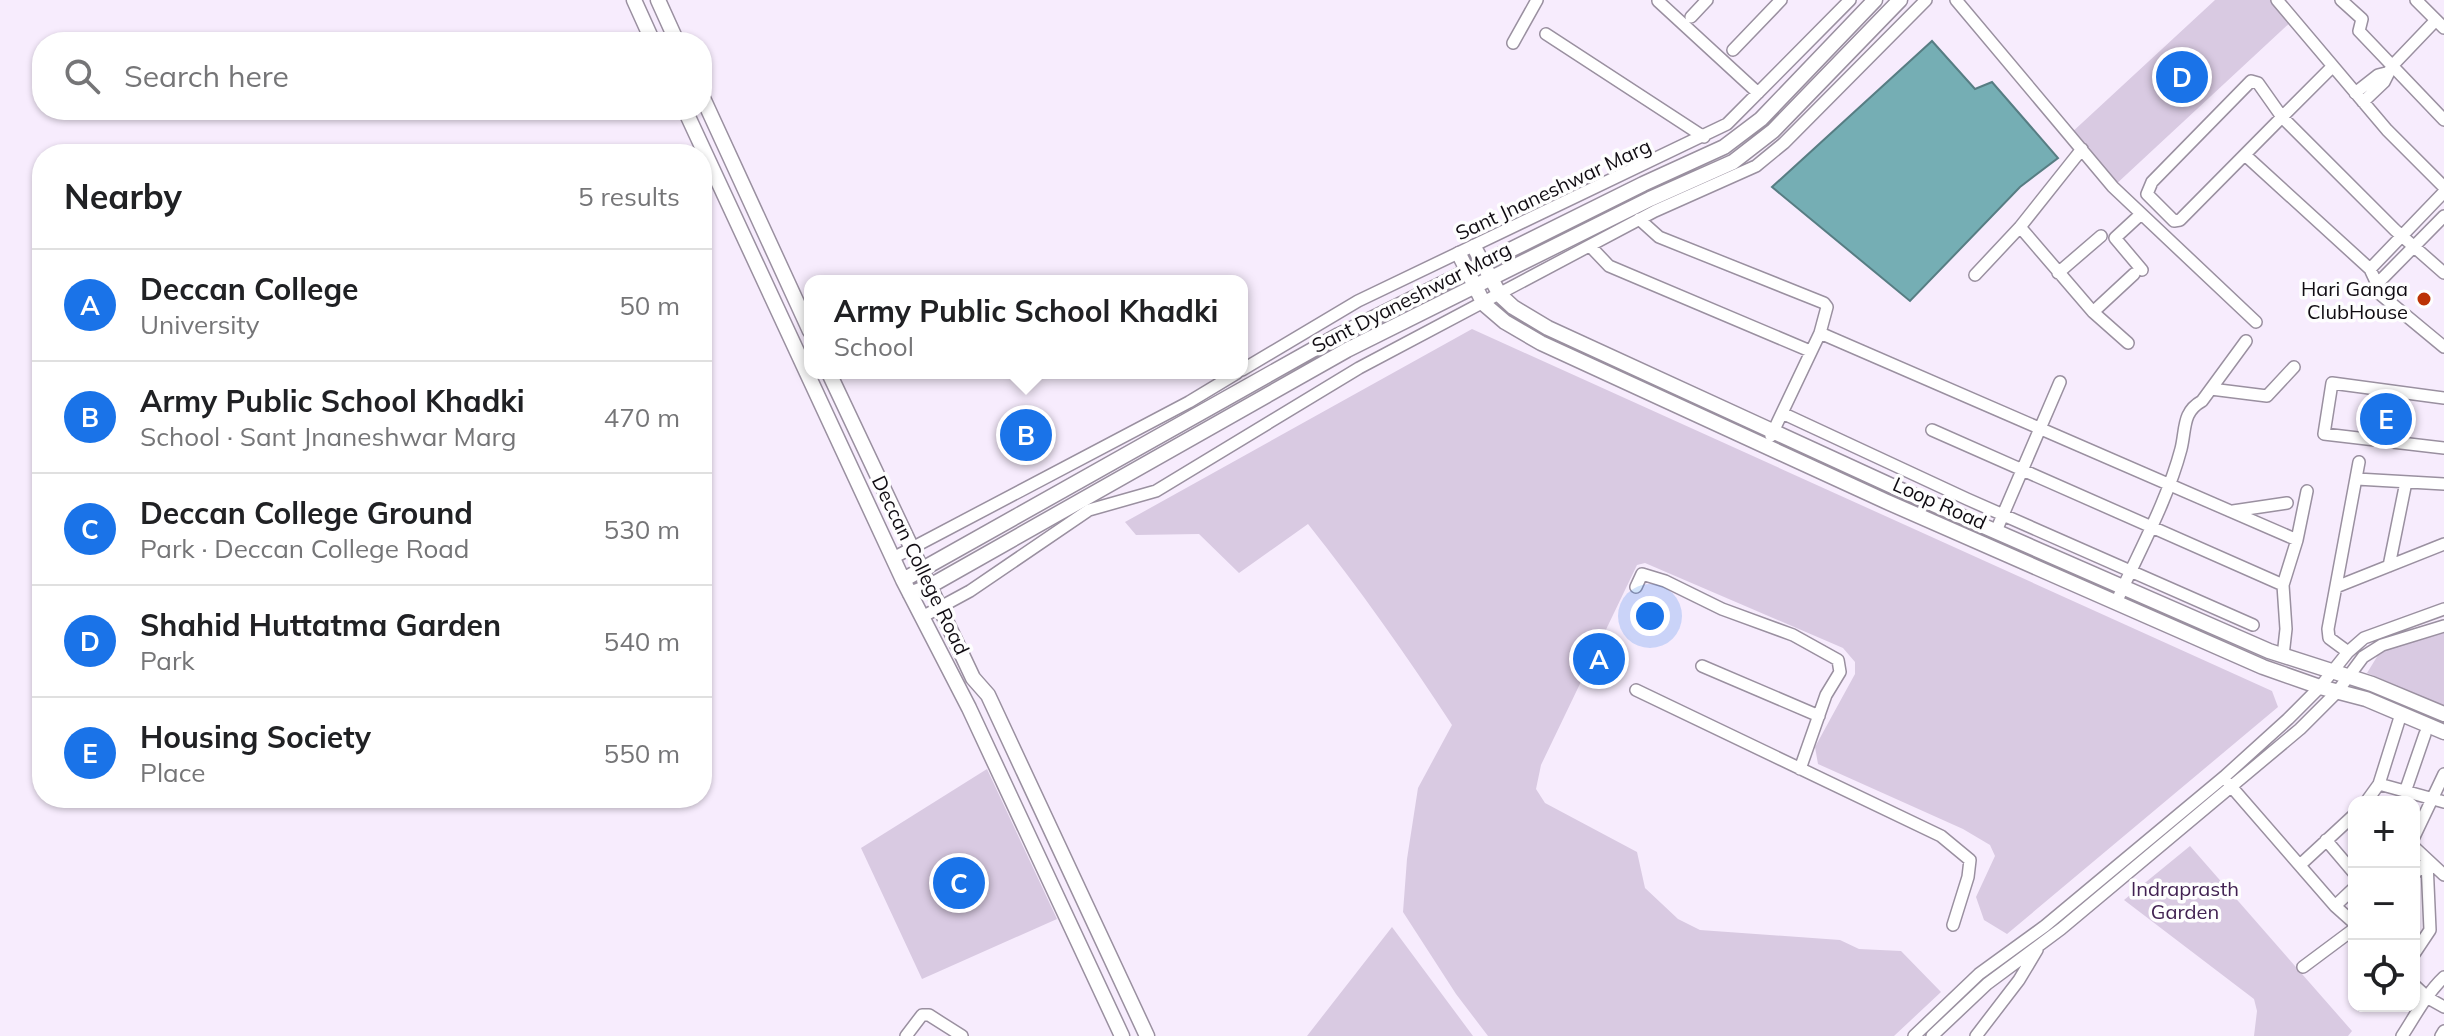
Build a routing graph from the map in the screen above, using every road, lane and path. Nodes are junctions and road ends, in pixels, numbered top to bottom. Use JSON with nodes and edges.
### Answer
{"nodes":[{"id":1,"x":634,"y":0,"type":"edge"},
{"id":2,"x":658,"y":0,"type":"edge"},
{"id":3,"x":1537,"y":0,"type":"edge"},
{"id":4,"x":1707,"y":0,"type":"edge"},
{"id":5,"x":1781,"y":0,"type":"edge"},
{"id":6,"x":1850,"y":0,"type":"edge"},
{"id":7,"x":1875,"y":0,"type":"edge"},
{"id":8,"x":1900,"y":0,"type":"edge"},
{"id":9,"x":1926,"y":0,"type":"edge"},
{"id":10,"x":1956,"y":0,"type":"edge"},
{"id":11,"x":2277,"y":0,"type":"edge"},
{"id":12,"x":2341,"y":0,"type":"edge"},
{"id":13,"x":1658,"y":1,"type":"edge"},
{"id":14,"x":2425,"y":3,"type":"edge"},
{"id":15,"x":1691,"y":17,"type":"dead end"},
{"id":16,"x":2440,"y":24,"type":"edge"},
{"id":17,"x":648,"y":32,"type":"edge"},
{"id":18,"x":672,"y":32,"type":"edge"},
{"id":19,"x":1546,"y":34,"type":"dead end"},
{"id":20,"x":1513,"y":43,"type":"dead end"},
{"id":21,"x":1733,"y":50,"type":"dead end"},
{"id":22,"x":2332,"y":67,"type":"junction"},
{"id":23,"x":2389,"y":70,"type":"junction"},
{"id":24,"x":1758,"y":93,"type":"junction"},
{"id":25,"x":2359,"y":98,"type":"junction"},
{"id":26,"x":2282,"y":117,"type":"junction"},
{"id":27,"x":712,"y":118,"type":"edge"},
{"id":28,"x":690,"y":120,"type":"edge"},
{"id":29,"x":2444,"y":120,"type":"edge"},
{"id":30,"x":1704,"y":137,"type":"junction"},
{"id":31,"x":701,"y":144,"type":"edge"},
{"id":32,"x":2082,"y":149,"type":"junction"},
{"id":33,"x":2245,"y":155,"type":"junction"},
{"id":34,"x":712,"y":168,"type":"edge"},
{"id":35,"x":2444,"y":189,"type":"edge"},
{"id":36,"x":2141,"y":214,"type":"junction"},
{"id":37,"x":2444,"y":216,"type":"edge"},
{"id":38,"x":1639,"y":219,"type":"junction"},
{"id":39,"x":2020,"y":227,"type":"junction"},
{"id":40,"x":2101,"y":236,"type":"dead end"},
{"id":41,"x":2402,"y":236,"type":"junction"},
{"id":42,"x":1590,"y":246,"type":"junction"},
{"id":43,"x":1474,"y":247,"type":"junction"},
{"id":44,"x":2415,"y":247,"type":"junction"},
{"id":45,"x":1459,"y":254,"type":"junction"},
{"id":46,"x":1483,"y":264,"type":"junction"},
{"id":47,"x":2370,"y":269,"type":"junction"},
{"id":48,"x":1468,"y":272,"type":"junction"},
{"id":49,"x":2058,"y":273,"type":"junction"},
{"id":50,"x":2444,"y":273,"type":"edge"},
{"id":51,"x":1975,"y":275,"type":"dead end"},
{"id":52,"x":1491,"y":279,"type":"junction"},
{"id":53,"x":2377,"y":284,"type":"junction"},
{"id":54,"x":1475,"y":287,"type":"junction"},
{"id":55,"x":1500,"y":295,"type":"junction"},
{"id":56,"x":1484,"y":304,"type":"junction"},
{"id":57,"x":2093,"y":312,"type":"junction"},
{"id":58,"x":804,"y":318,"type":"edge"},
{"id":59,"x":2256,"y":322,"type":"dead end"},
{"id":60,"x":1820,"y":333,"type":"junction"},
{"id":61,"x":2246,"y":341,"type":"dead end"},
{"id":62,"x":2128,"y":343,"type":"dead end"},
{"id":63,"x":2444,"y":347,"type":"edge"},
{"id":64,"x":1810,"y":351,"type":"junction"},
{"id":65,"x":804,"y":366,"type":"edge"},
{"id":66,"x":1248,"y":367,"type":"edge"},
{"id":67,"x":2294,"y":367,"type":"dead end"},
{"id":68,"x":810,"y":379,"type":"edge"},
{"id":69,"x":832,"y":379,"type":"edge"},
{"id":70,"x":1228,"y":379,"type":"edge"},
{"id":71,"x":2060,"y":382,"type":"dead end"},
{"id":72,"x":2211,"y":389,"type":"junction"},
{"id":73,"x":2444,"y":398,"type":"edge"},
{"id":74,"x":1782,"y":413,"type":"junction"},
{"id":75,"x":2040,"y":429,"type":"junction"},
{"id":76,"x":1932,"y":430,"type":"dead end"},
{"id":77,"x":1773,"y":431,"type":"junction"},
{"id":78,"x":1766,"y":446,"type":"junction"},
{"id":79,"x":2444,"y":448,"type":"edge"},
{"id":80,"x":2359,"y":462,"type":"dead end"},
{"id":81,"x":2021,"y":470,"type":"junction"},
{"id":82,"x":2357,"y":479,"type":"junction"},
{"id":83,"x":2406,"y":482,"type":"junction"},
{"id":84,"x":2444,"y":484,"type":"edge"},
{"id":85,"x":2168,"y":485,"type":"junction"},
{"id":86,"x":2307,"y":491,"type":"dead end"},
{"id":87,"x":1108,"y":495,"type":"junction"},
{"id":88,"x":2287,"y":503,"type":"dead end"},
{"id":89,"x":2230,"y":511,"type":"junction"},
{"id":90,"x":2003,"y":514,"type":"junction"},
{"id":91,"x":2150,"y":527,"type":"junction"},
{"id":92,"x":1996,"y":531,"type":"junction"},
{"id":93,"x":2297,"y":540,"type":"junction"},
{"id":94,"x":2444,"y":544,"type":"edge"},
{"id":95,"x":911,"y":550,"type":"junction"},
{"id":96,"x":893,"y":558,"type":"junction"},
{"id":97,"x":2389,"y":566,"type":"junction"},
{"id":98,"x":921,"y":570,"type":"junction"},
{"id":99,"x":2131,"y":571,"type":"junction"},
{"id":100,"x":903,"y":580,"type":"junction"},
{"id":101,"x":2283,"y":585,"type":"junction"},
{"id":102,"x":930,"y":586,"type":"junction"},
{"id":103,"x":1636,"y":587,"type":"dead end"},
{"id":104,"x":2123,"y":587,"type":"junction"},
{"id":105,"x":2336,"y":587,"type":"junction"},
{"id":106,"x":910,"y":594,"type":"junction"},
{"id":107,"x":2116,"y":603,"type":"junction"},
{"id":108,"x":940,"y":607,"type":"junction"},
{"id":109,"x":2444,"y":609,"type":"edge"},
{"id":110,"x":922,"y":617,"type":"junction"},
{"id":111,"x":2253,"y":625,"type":"dead end"},
{"id":112,"x":2444,"y":626,"type":"edge"},
{"id":113,"x":2348,"y":652,"type":"junction"},
{"id":114,"x":2283,"y":656,"type":"junction"},
{"id":115,"x":1702,"y":666,"type":"dead end"},
{"id":116,"x":2332,"y":671,"type":"junction"},
{"id":117,"x":2349,"y":676,"type":"junction"},
{"id":118,"x":2320,"y":687,"type":"junction"},
{"id":119,"x":1636,"y":690,"type":"dead end"},
{"id":120,"x":2337,"y":692,"type":"junction"},
{"id":121,"x":2401,"y":714,"type":"junction"},
{"id":122,"x":2444,"y":714,"type":"edge"},
{"id":123,"x":1819,"y":716,"type":"junction"},
{"id":124,"x":2444,"y":732,"type":"edge"},
{"id":125,"x":2425,"y":734,"type":"dead end"},
{"id":126,"x":1800,"y":769,"type":"junction"},
{"id":127,"x":2444,"y":774,"type":"edge"},
{"id":128,"x":2228,"y":782,"type":"junction"},
{"id":129,"x":2379,"y":784,"type":"junction"},
{"id":130,"x":2405,"y":792,"type":"junction"},
{"id":131,"x":2371,"y":796,"type":"edge"},
{"id":132,"x":2438,"y":801,"type":"edge"},
{"id":133,"x":2348,"y":826,"type":"edge"},
{"id":134,"x":2420,"y":828,"type":"edge"},
{"id":135,"x":2326,"y":840,"type":"junction"},
{"id":136,"x":2420,"y":854,"type":"edge"},
{"id":137,"x":2427,"y":862,"type":"junction"},
{"id":138,"x":2300,"y":865,"type":"junction"},
{"id":139,"x":2350,"y":868,"type":"edge"},
{"id":140,"x":2420,"y":868,"type":"edge"},
{"id":141,"x":2444,"y":875,"type":"edge"},
{"id":142,"x":2348,"y":894,"type":"edge"},
{"id":143,"x":2335,"y":906,"type":"junction"},
{"id":144,"x":2348,"y":918,"type":"edge"},
{"id":145,"x":2060,"y":922,"type":"junction"},
{"id":146,"x":1953,"y":925,"type":"dead end"},
{"id":147,"x":2348,"y":933,"type":"edge"},
{"id":148,"x":2420,"y":945,"type":"edge"},
{"id":149,"x":2039,"y":946,"type":"junction"},
{"id":150,"x":2303,"y":967,"type":"dead end"},
{"id":151,"x":2444,"y":977,"type":"edge"},
{"id":152,"x":2420,"y":991,"type":"edge"},
{"id":153,"x":2428,"y":998,"type":"junction"},
{"id":154,"x":2444,"y":1007,"type":"edge"},
{"id":155,"x":906,"y":1036,"type":"edge"},
{"id":156,"x":962,"y":1036,"type":"edge"},
{"id":157,"x":1122,"y":1036,"type":"edge"},
{"id":158,"x":1147,"y":1036,"type":"edge"},
{"id":159,"x":1914,"y":1036,"type":"edge"},
{"id":160,"x":1932,"y":1036,"type":"edge"},
{"id":161,"x":1976,"y":1036,"type":"edge"},
{"id":162,"x":2402,"y":1036,"type":"edge"}],
"edges":[{"from":1,"to":17,"type":"main road"},
{"from":2,"to":18,"type":"main road"},
{"from":3,"to":20,"type":"street"},
{"from":4,"to":15,"type":"street"},
{"from":5,"to":21,"type":"street"},
{"from":6,"to":24,"type":"street","name":"Sant Jnaneshwar Marg"},
{"from":7,"to":46,"type":"main road","name":"Sant Dyaneshwar Marg"},
{"from":8,"to":52,"type":"main road","name":"Sant Dyaneshwar Marg"},
{"from":9,"to":38,"type":"street"},
{"from":10,"to":32,"type":"street"},
{"from":11,"to":22,"type":"street"},
{"from":12,"to":23,"type":"street"},
{"from":13,"to":24,"type":"street"},
{"from":14,"to":16,"type":"street"},
{"from":16,"to":23,"type":"street"},
{"from":19,"to":30,"type":"street"},
{"from":22,"to":25,"type":"street"},
{"from":22,"to":26,"type":"street"},
{"from":23,"to":25,"type":"street"},
{"from":23,"to":29,"type":"street"},
{"from":24,"to":30,"type":"street","name":"Sant Jnaneshwar Marg"},
{"from":25,"to":35,"type":"street"},
{"from":26,"to":33,"type":"street"},
{"from":26,"to":33,"type":"street"},
{"from":26,"to":41,"type":"street"},
{"from":27,"to":58,"type":"main road"},
{"from":28,"to":31,"type":"main road","name":"Deccan College Road"},
{"from":30,"to":43,"type":"street","name":"Sant Jnaneshwar Marg"},
{"from":32,"to":36,"type":"street"},
{"from":32,"to":39,"type":"street"},
{"from":33,"to":47,"type":"street"},
{"from":34,"to":65,"type":"main road","name":"Deccan College Road"},
{"from":35,"to":41,"type":"street"},
{"from":36,"to":57,"type":"street"},
{"from":36,"to":59,"type":"street"},
{"from":37,"to":44,"type":"street"},
{"from":38,"to":42,"type":"street"},
{"from":38,"to":60,"type":"street"},
{"from":39,"to":49,"type":"street"},
{"from":39,"to":51,"type":"street"},
{"from":40,"to":49,"type":"street"},
{"from":41,"to":44,"type":"street"},
{"from":41,"to":47,"type":"street"},
{"from":42,"to":55,"type":"street"},
{"from":42,"to":64,"type":"street"},
{"from":43,"to":45,"type":"street","name":"Sant Jnaneshwar Marg"},
{"from":43,"to":46,"type":"main road","name":"Loop Road"},
{"from":44,"to":50,"type":"street"},
{"from":44,"to":53,"type":"street"},
{"from":45,"to":48,"type":"main road","name":"Loop Road"},
{"from":45,"to":66,"type":"street","name":"Sant Jnaneshwar Marg"},
{"from":46,"to":48,"type":"main road","name":"Sant Dyaneshwar Marg"},
{"from":46,"to":52,"type":"main road","name":"Loop Road"},
{"from":47,"to":53,"type":"street"},
{"from":48,"to":54,"type":"main road","name":"Loop Road"},
{"from":48,"to":98,"type":"main road","name":"Sant Dyaneshwar Marg"},
{"from":49,"to":57,"type":"street"},
{"from":52,"to":54,"type":"main road","name":"Sant Dyaneshwar Marg"},
{"from":52,"to":55,"type":"main road","name":"Loop Road"},
{"from":53,"to":63,"type":"street"},
{"from":54,"to":56,"type":"main road","name":"Loop Road"},
{"from":54,"to":87,"type":"main road","name":"Sant Dyaneshwar Marg"},
{"from":55,"to":56,"type":"street"},
{"from":55,"to":77,"type":"main road","name":"Loop Road"},
{"from":56,"to":78,"type":"main road","name":"Loop Road"},
{"from":56,"to":87,"type":"street"},
{"from":57,"to":62,"type":"street"},
{"from":60,"to":64,"type":"street"},
{"from":60,"to":75,"type":"street"},
{"from":61,"to":72,"type":"street"},
{"from":64,"to":74,"type":"street"},
{"from":67,"to":72,"type":"street"},
{"from":68,"to":96,"type":"main road","name":"Deccan College Road"},
{"from":69,"to":95,"type":"main road","name":"Deccan College Road"},
{"from":70,"to":95,"type":"street","name":"Sant Jnaneshwar Marg"},
{"from":71,"to":75,"type":"street"},
{"from":72,"to":85,"type":"street"},
{"from":73,"to":79,"type":"street"},
{"from":74,"to":77,"type":"street"},
{"from":74,"to":90,"type":"street"},
{"from":75,"to":81,"type":"street"},
{"from":75,"to":85,"type":"street"},
{"from":76,"to":81,"type":"street"},
{"from":77,"to":78,"type":"street"},
{"from":77,"to":92,"type":"main road","name":"Loop Road"},
{"from":78,"to":107,"type":"main road","name":"Loop Road"},
{"from":80,"to":82,"type":"street"},
{"from":81,"to":90,"type":"street"},
{"from":81,"to":91,"type":"street"},
{"from":82,"to":83,"type":"street"},
{"from":82,"to":105,"type":"street"},
{"from":83,"to":84,"type":"street"},
{"from":83,"to":97,"type":"street"},
{"from":85,"to":89,"type":"street"},
{"from":85,"to":91,"type":"street"},
{"from":86,"to":93,"type":"street"},
{"from":87,"to":102,"type":"main road","name":"Sant Dyaneshwar Marg"},
{"from":87,"to":108,"type":"street"},
{"from":88,"to":89,"type":"street"},
{"from":89,"to":93,"type":"street"},
{"from":90,"to":92,"type":"street"},
{"from":90,"to":99,"type":"street"},
{"from":91,"to":99,"type":"street"},
{"from":91,"to":101,"type":"street"},
{"from":92,"to":104,"type":"main road","name":"Loop Road"},
{"from":93,"to":101,"type":"street"},
{"from":94,"to":97,"type":"street"},
{"from":95,"to":96,"type":"street","name":"Sant Jnaneshwar Marg"},
{"from":95,"to":98,"type":"main road","name":"Deccan College Road"},
{"from":96,"to":100,"type":"main road","name":"Deccan College Road"},
{"from":97,"to":105,"type":"street"},
{"from":98,"to":100,"type":"main road","name":"Sant Dyaneshwar Marg"},
{"from":98,"to":102,"type":"main road","name":"Deccan College Road"},
{"from":99,"to":104,"type":"street"},
{"from":99,"to":111,"type":"street"},
{"from":100,"to":106,"type":"main road","name":"Deccan College Road"},
{"from":101,"to":114,"type":"street"},
{"from":102,"to":106,"type":"main road","name":"Sant Dyaneshwar Marg"},
{"from":102,"to":108,"type":"main road","name":"Deccan College Road"},
{"from":103,"to":123,"type":"street"},
{"from":104,"to":107,"type":"street"},
{"from":104,"to":114,"type":"main road","name":"Loop Road"},
{"from":105,"to":113,"type":"street"},
{"from":106,"to":110,"type":"main road","name":"Deccan College Road"},
{"from":107,"to":118,"type":"main road","name":"Loop Road"},
{"from":108,"to":110,"type":"street"},
{"from":108,"to":158,"type":"main road","name":"Deccan College Road"},
{"from":109,"to":113,"type":"street"},
{"from":110,"to":157,"type":"main road","name":"Deccan College Road"},
{"from":112,"to":117,"type":"street"},
{"from":113,"to":116,"type":"street"},
{"from":114,"to":116,"type":"main road","name":"Loop Road"},
{"from":115,"to":123,"type":"street"},
{"from":116,"to":117,"type":"main road","name":"Loop Road"},
{"from":116,"to":118,"type":"street"},
{"from":117,"to":120,"type":"street"},
{"from":117,"to":122,"type":"main road","name":"Loop Road"},
{"from":118,"to":120,"type":"main road","name":"Loop Road"},
{"from":118,"to":128,"type":"street"},
{"from":119,"to":126,"type":"street"},
{"from":120,"to":121,"type":"main road","name":"Loop Road"},
{"from":120,"to":128,"type":"street"},
{"from":121,"to":124,"type":"main road","name":"Loop Road"},
{"from":121,"to":129,"type":"street"},
{"from":123,"to":126,"type":"street"},
{"from":125,"to":130,"type":"street"},
{"from":126,"to":146,"type":"street"},
{"from":127,"to":132,"type":"street"},
{"from":128,"to":138,"type":"street"},
{"from":128,"to":145,"type":"street"},
{"from":129,"to":130,"type":"street"},
{"from":129,"to":131,"type":"street"},
{"from":130,"to":132,"type":"street"},
{"from":132,"to":134,"type":"street"},
{"from":133,"to":135,"type":"street"},
{"from":135,"to":138,"type":"street"},
{"from":135,"to":139,"type":"street"},
{"from":136,"to":137,"type":"street"},
{"from":137,"to":140,"type":"street"},
{"from":137,"to":141,"type":"street"},
{"from":137,"to":148,"type":"street"},
{"from":138,"to":143,"type":"street"},
{"from":142,"to":143,"type":"street"},
{"from":143,"to":144,"type":"street"},
{"from":145,"to":149,"type":"street"},
{"from":145,"to":159,"type":"street"},
{"from":147,"to":150,"type":"street"},
{"from":149,"to":160,"type":"street"},
{"from":149,"to":161,"type":"street"},
{"from":151,"to":153,"type":"street"},
{"from":152,"to":153,"type":"street"},
{"from":153,"to":154,"type":"street"},
{"from":153,"to":162,"type":"street"},
{"from":155,"to":156,"type":"street"}]}
